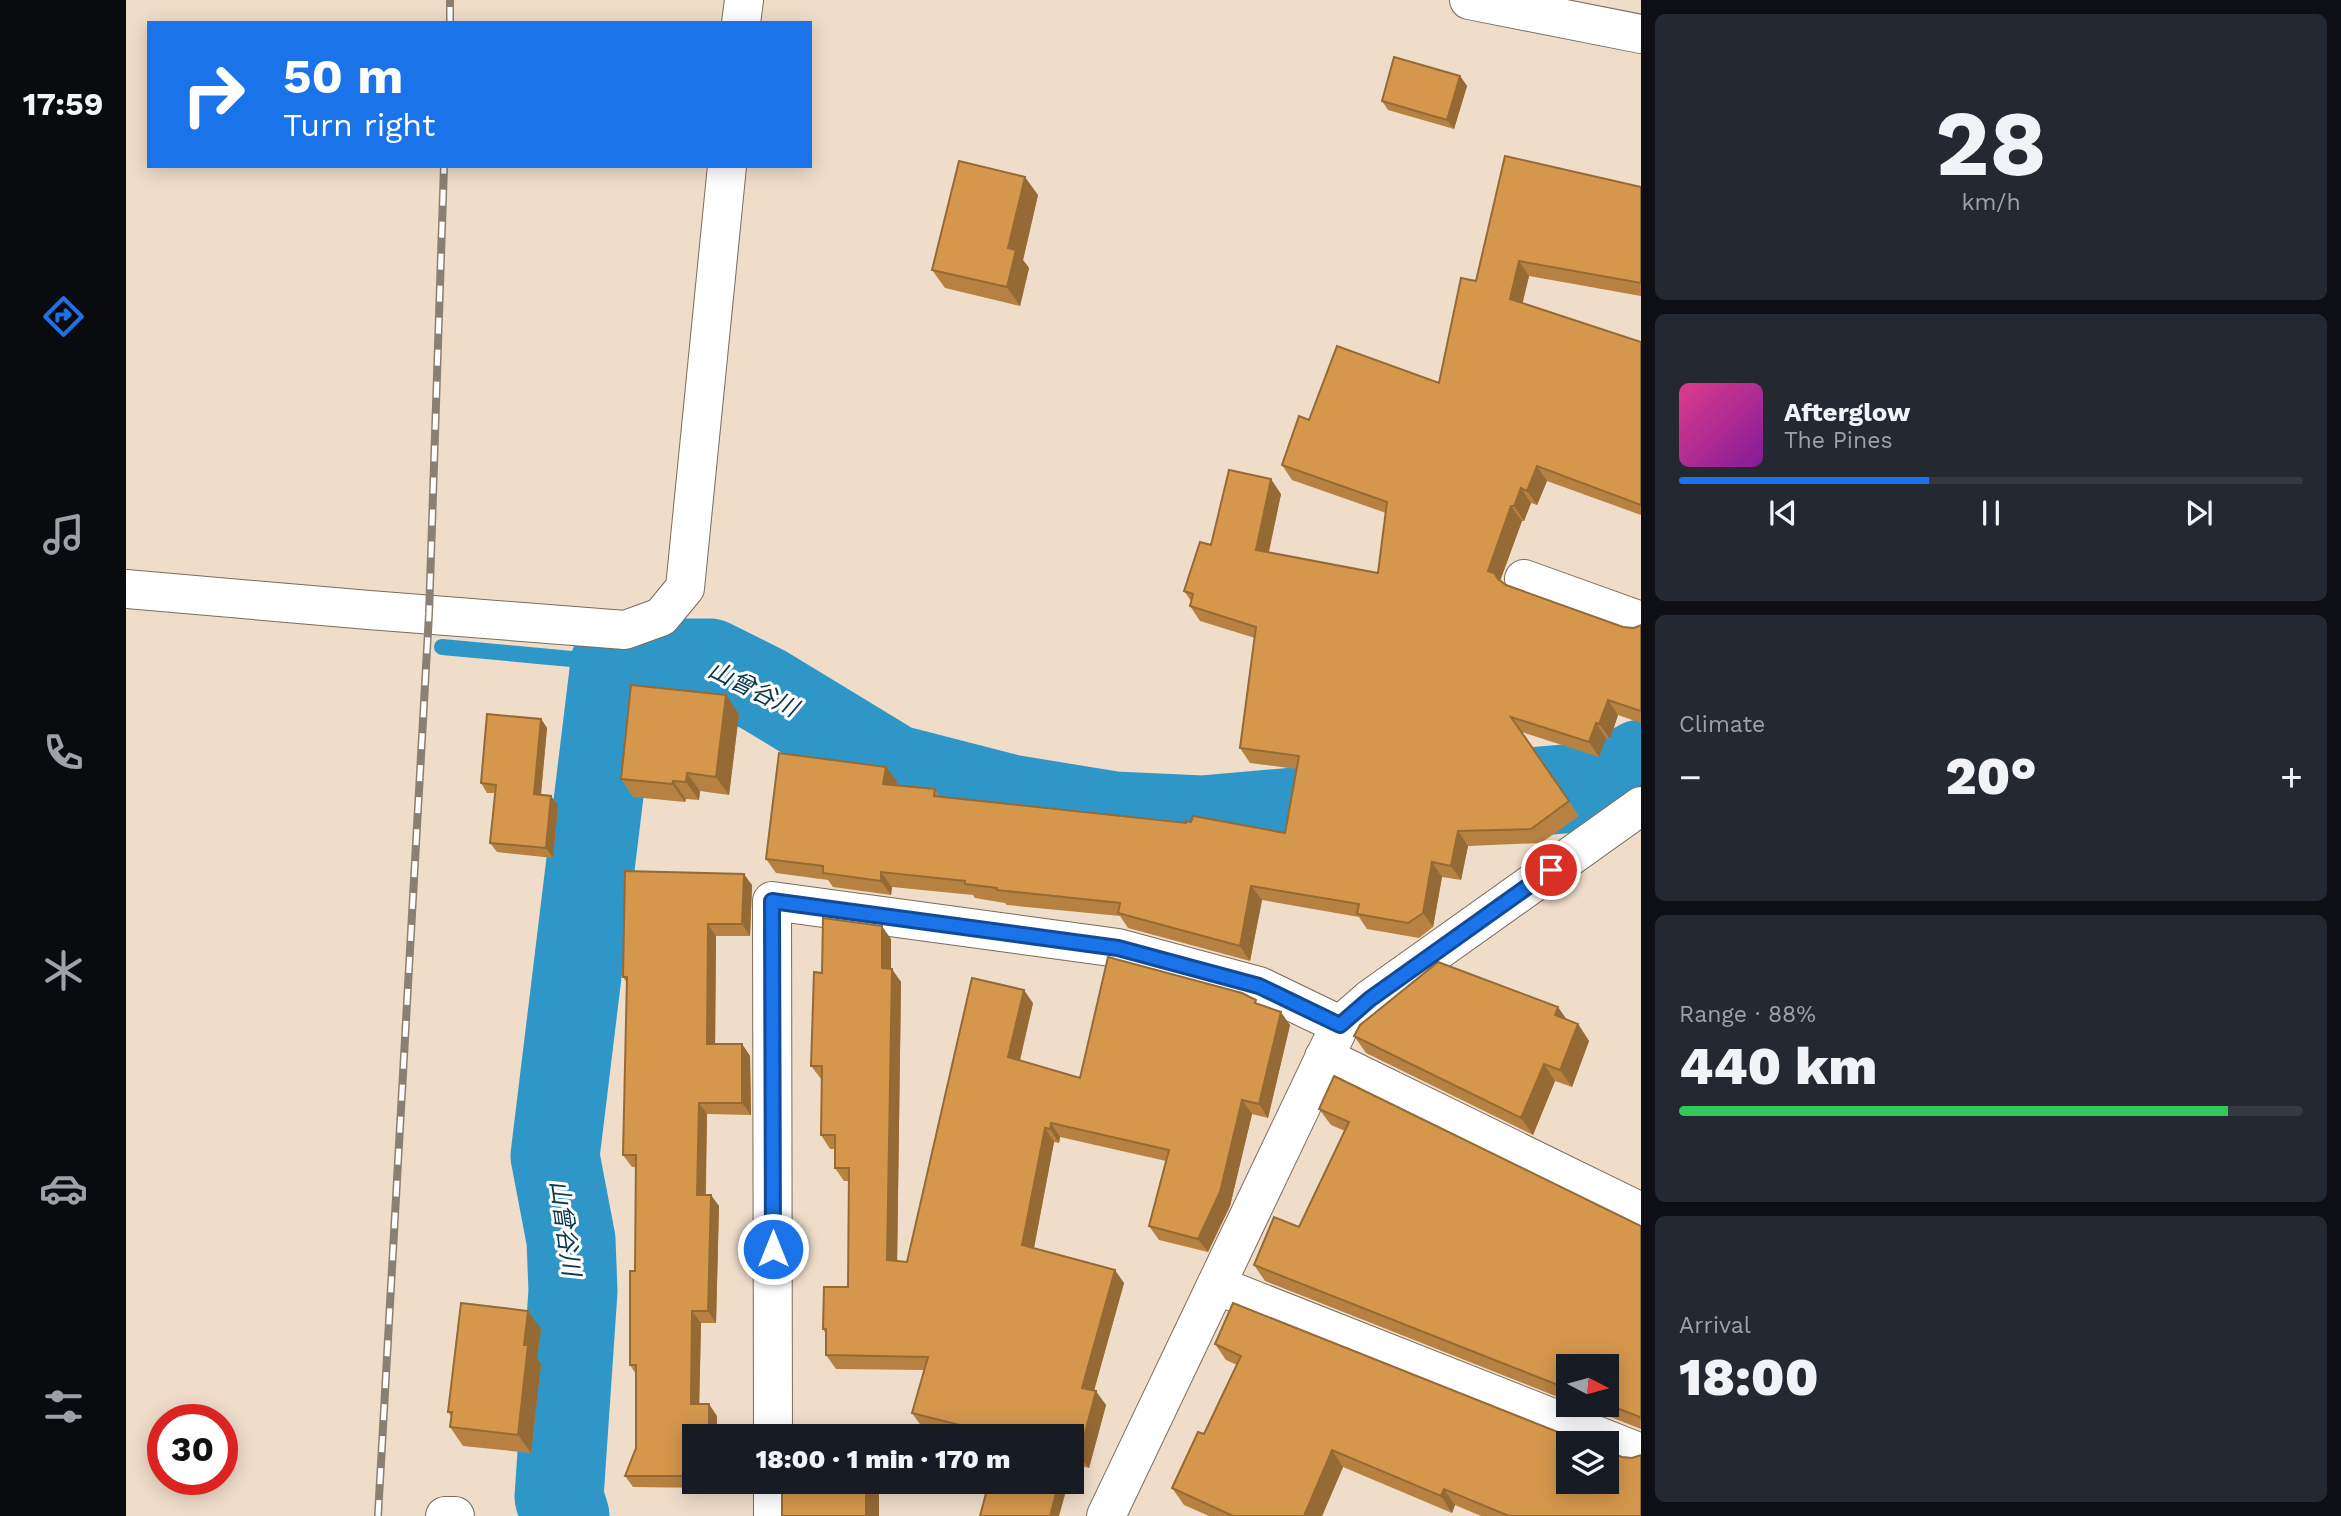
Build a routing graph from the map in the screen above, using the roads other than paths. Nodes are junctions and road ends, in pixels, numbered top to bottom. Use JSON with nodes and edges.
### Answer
{"nodes":[{"id":1,"x":744,"y":0,"type":"edge"},
{"id":2,"x":1469,"y":0,"type":"edge"},
{"id":3,"x":741,"y":21,"type":"edge"},
{"id":4,"x":1641,"y":34,"type":"edge"},
{"id":5,"x":727,"y":168,"type":"edge"},
{"id":6,"x":1524,"y":579,"type":"dead end"},
{"id":7,"x":126,"y":589,"type":"edge"},
{"id":8,"x":1641,"y":621,"type":"edge"},
{"id":9,"x":1641,"y":806,"type":"edge"},
{"id":10,"x":1332,"y":1041,"type":"junction"},
{"id":11,"x":1641,"y":1212,"type":"edge"},
{"id":12,"x":1216,"y":1285,"type":"junction"},
{"id":13,"x":773,"y":1424,"type":"edge"},
{"id":14,"x":1641,"y":1453,"type":"edge"},
{"id":15,"x":773,"y":1494,"type":"edge"},
{"id":16,"x":445,"y":1516,"type":"edge"},
{"id":17,"x":455,"y":1516,"type":"edge"},
{"id":18,"x":773,"y":1516,"type":"edge"},
{"id":19,"x":1105,"y":1516,"type":"edge"}],
"edges":[{"from":1,"to":3,"type":"street"},
{"from":2,"to":4,"type":"street"},
{"from":5,"to":7,"type":"street"},
{"from":6,"to":8,"type":"street"},
{"from":9,"to":10,"type":"street"},
{"from":10,"to":11,"type":"street"},
{"from":10,"to":12,"type":"street"},
{"from":10,"to":13,"type":"street"},
{"from":12,"to":14,"type":"street"},
{"from":12,"to":19,"type":"street"},
{"from":15,"to":18,"type":"street"},
{"from":16,"to":17,"type":"street"}]}
